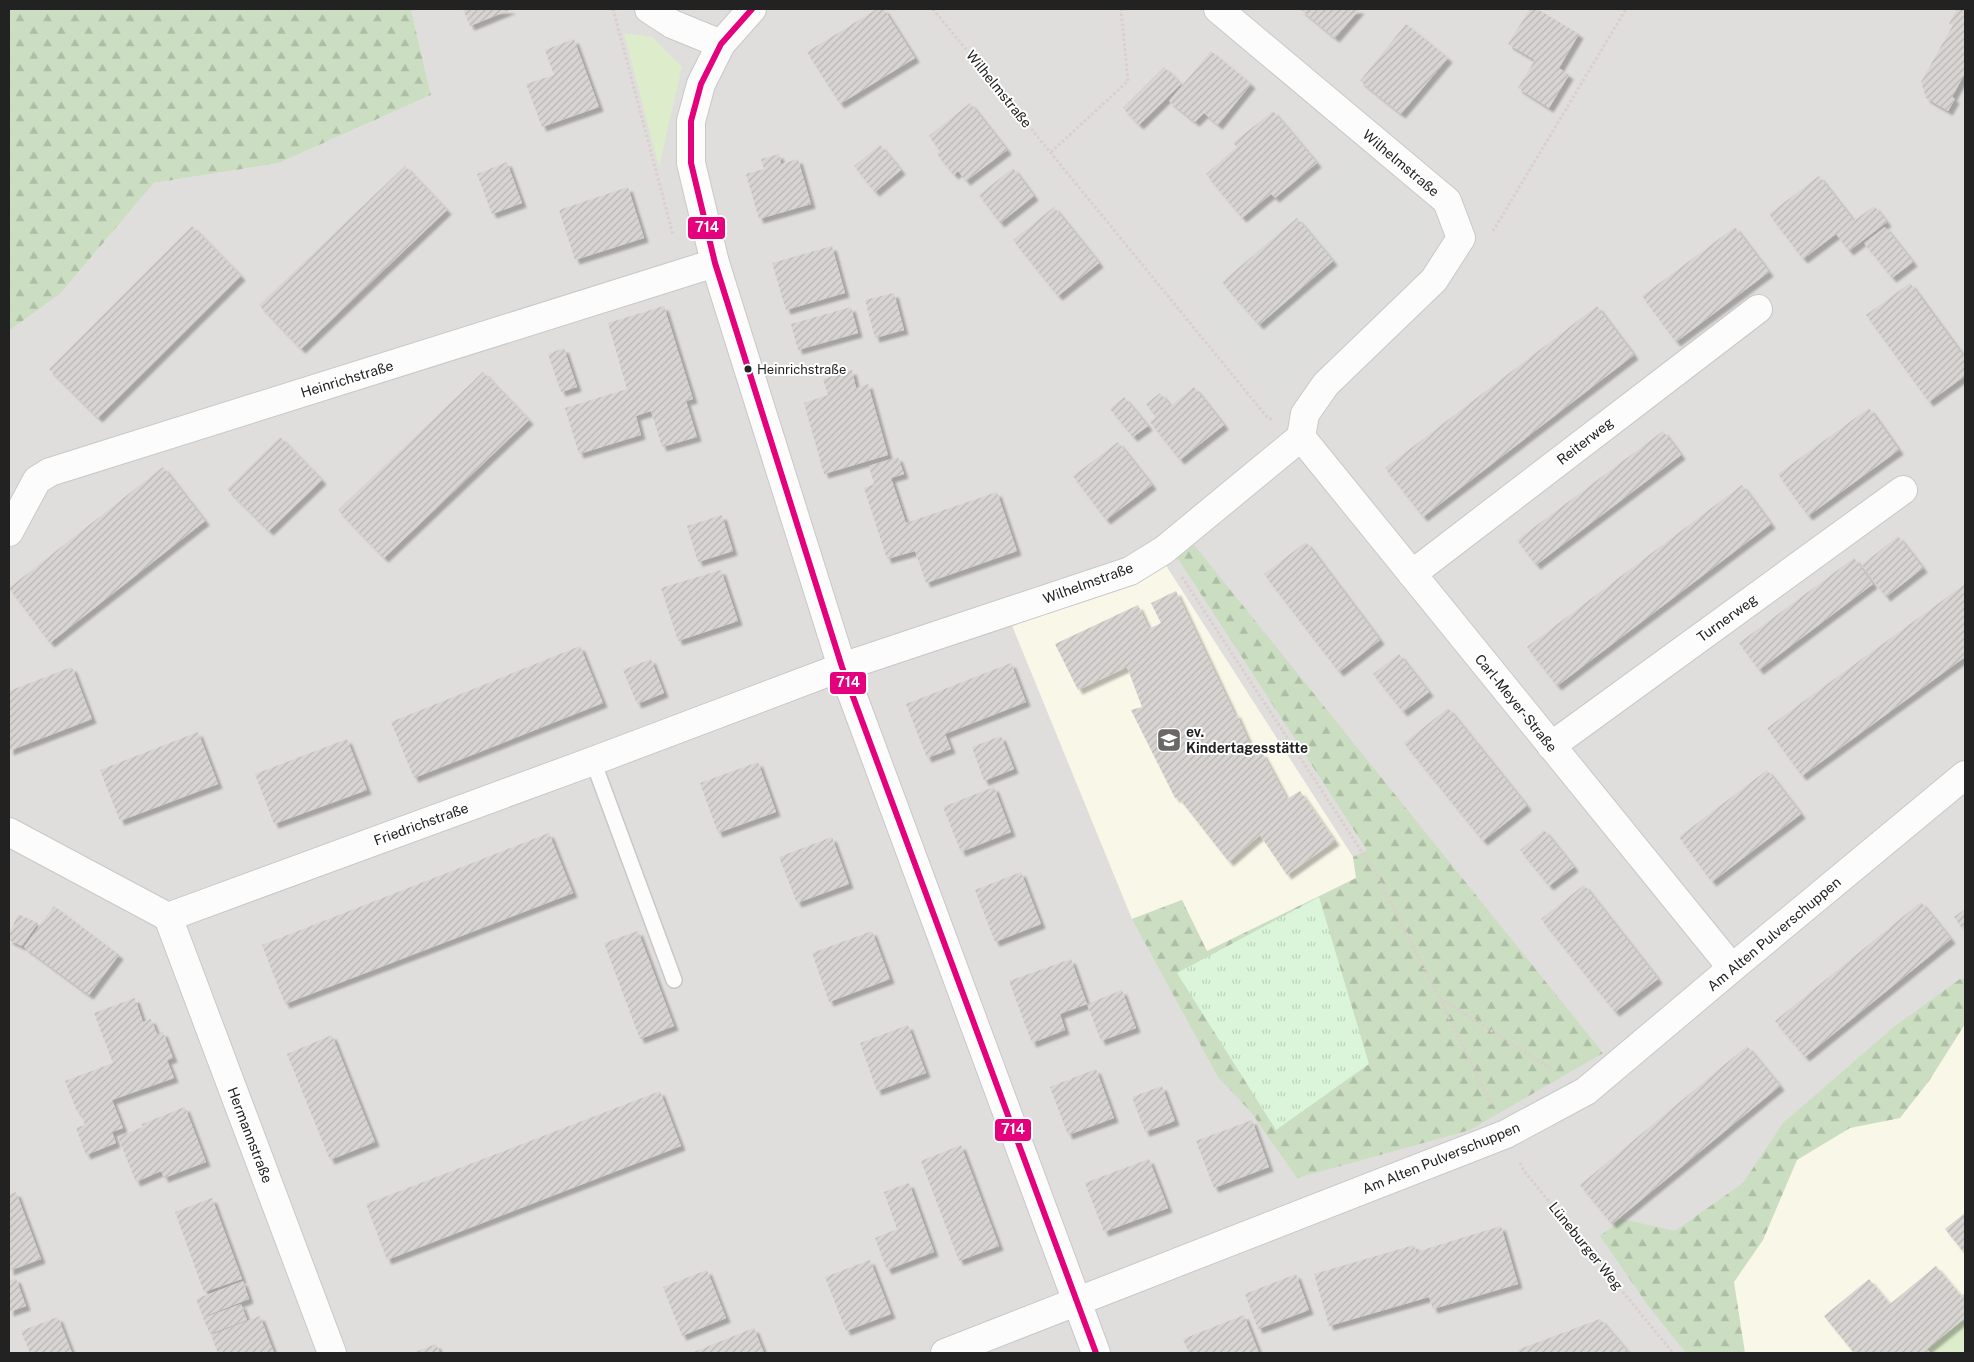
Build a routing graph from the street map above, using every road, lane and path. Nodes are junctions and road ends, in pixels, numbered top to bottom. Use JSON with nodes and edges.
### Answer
{"nodes":[{"id":1,"x":613,"y":9,"type":"edge"},
{"id":2,"x":649,"y":9,"type":"edge"},
{"id":3,"x":752,"y":9,"type":"edge"},
{"id":4,"x":934,"y":9,"type":"edge"},
{"id":5,"x":1121,"y":9,"type":"edge"},
{"id":6,"x":1218,"y":9,"type":"edge"},
{"id":7,"x":1626,"y":9,"type":"edge"},
{"id":8,"x":721,"y":44,"type":"junction"},
{"id":9,"x":1051,"y":152,"type":"junction"},
{"id":10,"x":1461,"y":238,"type":"junction"},
{"id":11,"x":715,"y":263,"type":"junction"},
{"id":12,"x":682,"y":273,"type":"junction"},
{"id":13,"x":1758,"y":308,"type":"dead end"},
{"id":14,"x":1301,"y":438,"type":"junction"},
{"id":15,"x":1903,"y":490,"type":"dead end"},
{"id":16,"x":9,"y":532,"type":"edge"},
{"id":17,"x":1164,"y":550,"type":"junction"},
{"id":18,"x":1412,"y":574,"type":"junction"},
{"id":19,"x":842,"y":667,"type":"junction"},
{"id":20,"x":1551,"y":746,"type":"junction"},
{"id":21,"x":593,"y":761,"type":"junction"},
{"id":22,"x":1965,"y":775,"type":"edge"},
{"id":23,"x":9,"y":832,"type":"edge"},
{"id":24,"x":168,"y":917,"type":"junction"},
{"id":25,"x":1732,"y":968,"type":"junction"},
{"id":26,"x":674,"y":980,"type":"dead end"},
{"id":27,"x":1439,"y":997,"type":"junction"},
{"id":28,"x":1586,"y":1091,"type":"junction"},
{"id":29,"x":1506,"y":1134,"type":"junction"},
{"id":30,"x":1077,"y":1303,"type":"junction"},
{"id":31,"x":332,"y":1353,"type":"edge"},
{"id":32,"x":945,"y":1353,"type":"edge"},
{"id":33,"x":1096,"y":1353,"type":"edge"},
{"id":34,"x":1673,"y":1353,"type":"edge"}],
"edges":[{"from":1,"to":12,"type":"path"},
{"from":2,"to":8,"type":"street"},
{"from":3,"to":8,"type":"street"},
{"from":4,"to":9,"type":"path","name":"Wilhelmstraße"},
{"from":5,"to":9,"type":"path"},
{"from":6,"to":10,"type":"street","name":"Wilhelmstraße"},
{"from":7,"to":10,"type":"path"},
{"from":8,"to":11,"type":"street"},
{"from":9,"to":14,"type":"path","name":"Wilhelmstraße"},
{"from":10,"to":14,"type":"street"},
{"from":11,"to":12,"type":"street","name":"Heinrichstraße"},
{"from":11,"to":19,"type":"street"},
{"from":12,"to":16,"type":"street","name":"Heinrichstraße"},
{"from":13,"to":18,"type":"street","name":"Reiterweg"},
{"from":14,"to":17,"type":"street","name":"Wilhelmstraße"},
{"from":14,"to":18,"type":"street","name":"Carl-Meyer-Straße"},
{"from":15,"to":20,"type":"street","name":"Turnerweg"},
{"from":17,"to":19,"type":"street","name":"Wilhelmstraße"},
{"from":17,"to":27,"type":"path","name":"Lüneburger Weg"},
{"from":18,"to":20,"type":"street","name":"Carl-Meyer-Straße"},
{"from":19,"to":21,"type":"street","name":"Friedrichstraße"},
{"from":19,"to":30,"type":"street"},
{"from":20,"to":25,"type":"street","name":"Carl-Meyer-Straße"},
{"from":21,"to":24,"type":"street","name":"Friedrichstraße"},
{"from":21,"to":26,"type":"lane"},
{"from":22,"to":25,"type":"street","name":"Am Alten Pulverschuppen"},
{"from":23,"to":24,"type":"street"},
{"from":24,"to":31,"type":"street","name":"Hermannstraße"},
{"from":25,"to":28,"type":"street","name":"Am Alten Pulverschuppen"},
{"from":27,"to":28,"type":"path"},
{"from":27,"to":29,"type":"path","name":"Lüneburger Weg"},
{"from":28,"to":29,"type":"street","name":"Am Alten Pulverschuppen"},
{"from":29,"to":30,"type":"street","name":"Am Alten Pulverschuppen"},
{"from":29,"to":34,"type":"path","name":"Lüneburger Weg"},
{"from":30,"to":32,"type":"street","name":"Am Alten Pulverschuppen"},
{"from":30,"to":33,"type":"street"}]}
